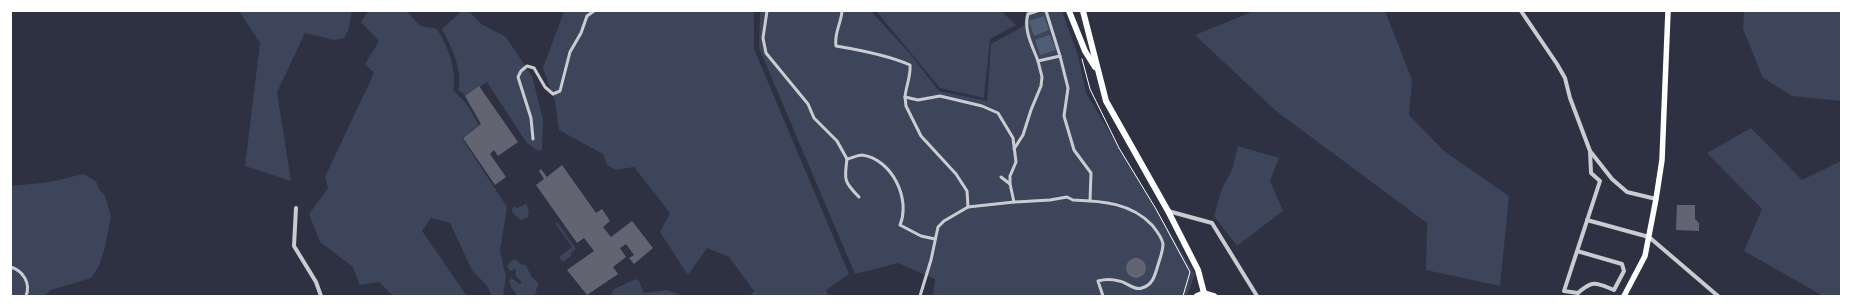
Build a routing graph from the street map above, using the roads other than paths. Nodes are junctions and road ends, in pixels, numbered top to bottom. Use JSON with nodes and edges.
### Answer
{"nodes":[{"id":1,"x":594,"y":11,"type":"edge"},
{"id":2,"x":767,"y":11,"type":"edge"},
{"id":3,"x":842,"y":11,"type":"edge"},
{"id":4,"x":1037,"y":11,"type":"edge"},
{"id":5,"x":1046,"y":11,"type":"edge"},
{"id":6,"x":1069,"y":11,"type":"edge"},
{"id":7,"x":1083,"y":11,"type":"edge"},
{"id":8,"x":1521,"y":11,"type":"edge"},
{"id":9,"x":1668,"y":11,"type":"edge"},
{"id":10,"x":1060,"y":56,"type":"junction"},
{"id":11,"x":1038,"y":61,"type":"junction"},
{"id":12,"x":1098,"y":73,"type":"junction"},
{"id":13,"x":905,"y":97,"type":"junction"},
{"id":14,"x":533,"y":139,"type":"dead end"},
{"id":15,"x":1014,"y":149,"type":"junction"},
{"id":16,"x":1590,"y":151,"type":"junction"},
{"id":17,"x":847,"y":159,"type":"junction"},
{"id":18,"x":1001,"y":177,"type":"dead end"},
{"id":19,"x":1010,"y":184,"type":"junction"},
{"id":20,"x":859,"y":197,"type":"dead end"},
{"id":21,"x":1656,"y":199,"type":"junction"},
{"id":22,"x":1090,"y":201,"type":"junction"},
{"id":23,"x":1014,"y":202,"type":"junction"},
{"id":24,"x":968,"y":207,"type":"junction"},
{"id":25,"x":296,"y":208,"type":"dead end"},
{"id":26,"x":1168,"y":211,"type":"junction"},
{"id":27,"x":1587,"y":220,"type":"junction"},
{"id":28,"x":1649,"y":237,"type":"junction"},
{"id":29,"x":935,"y":239,"type":"junction"},
{"id":30,"x":1577,"y":251,"type":"junction"},
{"id":31,"x":11,"y":267,"type":"edge"},
{"id":32,"x":1204,"y":293,"type":"junction"},
{"id":33,"x":26,"y":296,"type":"edge"},
{"id":34,"x":321,"y":296,"type":"edge"},
{"id":35,"x":920,"y":296,"type":"edge"},
{"id":36,"x":1102,"y":296,"type":"edge"},
{"id":37,"x":1197,"y":296,"type":"edge"},
{"id":38,"x":1214,"y":296,"type":"edge"},
{"id":39,"x":1258,"y":296,"type":"edge"},
{"id":40,"x":1624,"y":296,"type":"edge"},
{"id":41,"x":1718,"y":296,"type":"edge"}],
"edges":[{"from":1,"to":14,"type":"street"},
{"from":2,"to":17,"type":"street"},
{"from":3,"to":13,"type":"street"},
{"from":4,"to":11,"type":"street"},
{"from":5,"to":10,"type":"street"},
{"from":6,"to":12,"type":"main road"},
{"from":7,"to":12,"type":"main road"},
{"from":8,"to":16,"type":"street"},
{"from":9,"to":21,"type":"main road"},
{"from":10,"to":11,"type":"street"},
{"from":10,"to":22,"type":"street"},
{"from":11,"to":15,"type":"street"},
{"from":12,"to":26,"type":"main road"},
{"from":13,"to":15,"type":"street"},
{"from":13,"to":24,"type":"street"},
{"from":15,"to":19,"type":"street"},
{"from":16,"to":21,"type":"street"},
{"from":16,"to":27,"type":"street"},
{"from":17,"to":20,"type":"street"},
{"from":17,"to":29,"type":"street"},
{"from":18,"to":19,"type":"street"},
{"from":19,"to":23,"type":"street"},
{"from":21,"to":28,"type":"main road"},
{"from":22,"to":23,"type":"street"},
{"from":22,"to":36,"type":"street"},
{"from":23,"to":24,"type":"street"},
{"from":24,"to":29,"type":"street"},
{"from":25,"to":34,"type":"street"},
{"from":26,"to":32,"type":"main road"},
{"from":26,"to":39,"type":"street"},
{"from":27,"to":28,"type":"street"},
{"from":27,"to":30,"type":"street"},
{"from":28,"to":40,"type":"main road"},
{"from":28,"to":41,"type":"street"},
{"from":29,"to":35,"type":"street"},
{"from":30,"to":30,"type":"street"},
{"from":31,"to":33,"type":"street"},
{"from":32,"to":37,"type":"main road"},
{"from":32,"to":38,"type":"main road"}]}
